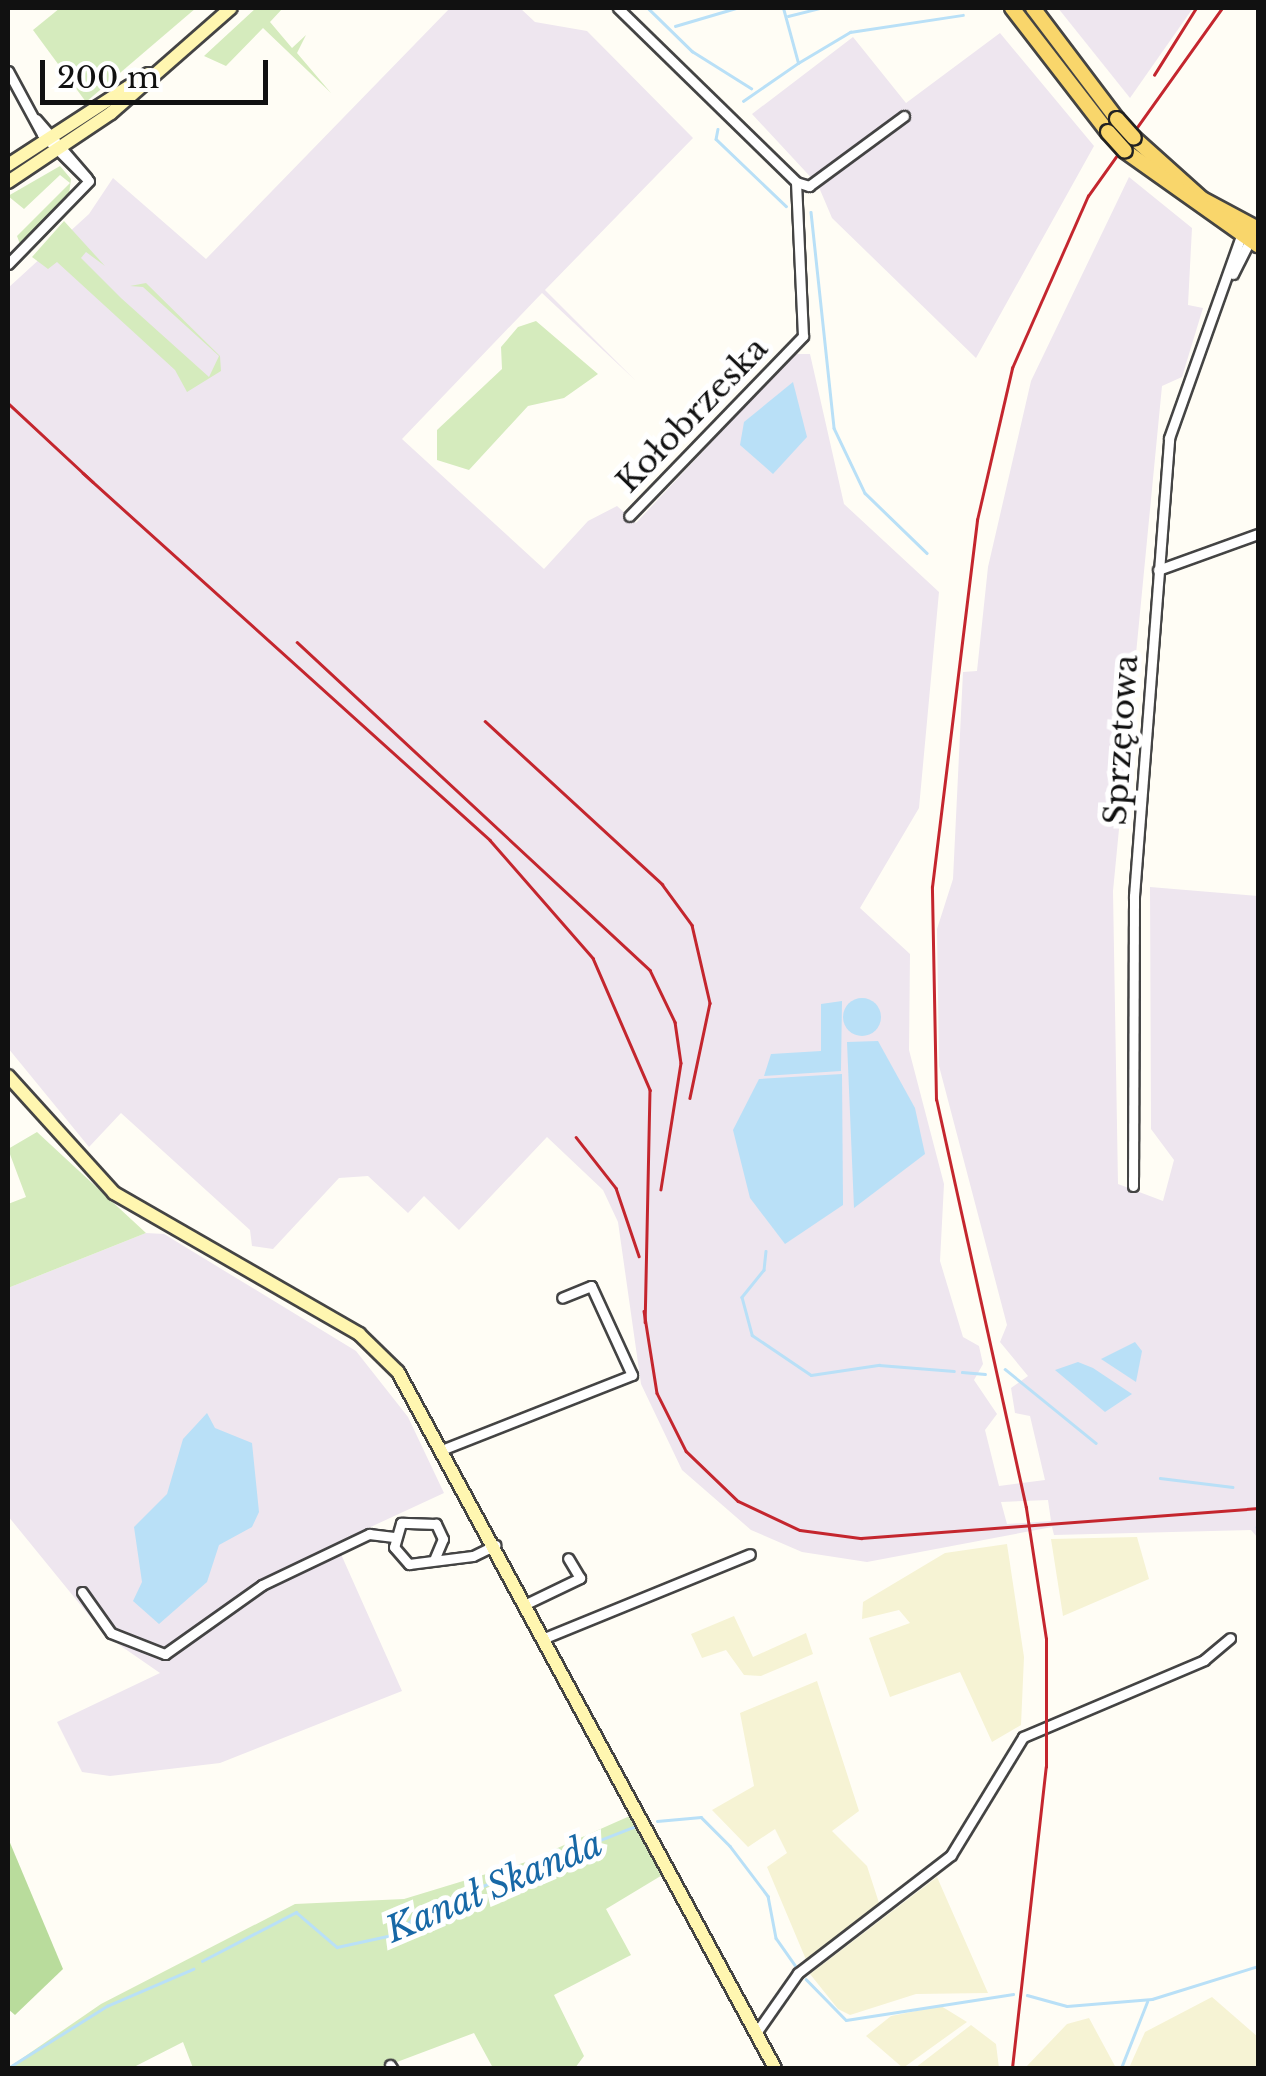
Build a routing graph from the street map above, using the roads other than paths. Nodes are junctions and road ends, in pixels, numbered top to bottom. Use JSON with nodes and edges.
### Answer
{"nodes":[{"id":1,"x":232,"y":8,"type":"edge"},
{"id":2,"x":618,"y":8,"type":"edge"},
{"id":3,"x":1012,"y":8,"type":"edge"},
{"id":4,"x":1032,"y":8,"type":"edge"},
{"id":5,"x":1042,"y":21,"type":"junction"},
{"id":6,"x":1027,"y":26,"type":"junction"},
{"id":7,"x":8,"y":71,"type":"edge"},
{"id":8,"x":904,"y":116,"type":"dead end"},
{"id":9,"x":1113,"y":125,"type":"junction"},
{"id":10,"x":56,"y":142,"type":"junction"},
{"id":11,"x":8,"y":166,"type":"edge"},
{"id":12,"x":8,"y":182,"type":"edge"},
{"id":13,"x":796,"y":182,"type":"junction"},
{"id":14,"x":82,"y":192,"type":"junction"},
{"id":15,"x":92,"y":201,"type":"dead end"},
{"id":16,"x":1252,"y":234,"type":"edge"},
{"id":17,"x":8,"y":264,"type":"edge"},
{"id":18,"x":629,"y":516,"type":"dead end"},
{"id":19,"x":1258,"y":534,"type":"edge"},
{"id":20,"x":1158,"y":570,"type":"junction"},
{"id":21,"x":8,"y":1076,"type":"edge"},
{"id":22,"x":1133,"y":1186,"type":"dead end"},
{"id":23,"x":562,"y":1298,"type":"dead end"},
{"id":24,"x":444,"y":1449,"type":"junction"},
{"id":25,"x":394,"y":1536,"type":"junction"},
{"id":26,"x":496,"y":1546,"type":"junction"},
{"id":27,"x":442,"y":1547,"type":"junction"},
{"id":28,"x":750,"y":1554,"type":"dead end"},
{"id":29,"x":455,"y":1558,"type":"junction"},
{"id":30,"x":568,"y":1558,"type":"dead end"},
{"id":31,"x":434,"y":1560,"type":"junction"},
{"id":32,"x":82,"y":1592,"type":"dead end"},
{"id":33,"x":528,"y":1602,"type":"junction"},
{"id":34,"x":547,"y":1637,"type":"junction"},
{"id":35,"x":1230,"y":1638,"type":"dead end"},
{"id":36,"x":756,"y":2033,"type":"junction"},
{"id":37,"x":775,"y":2068,"type":"edge"}],
"edges":[{"from":1,"to":10,"type":"street"},
{"from":2,"to":13,"type":"street"},
{"from":3,"to":6,"type":"main road"},
{"from":4,"to":5,"type":"main road"},
{"from":5,"to":6,"type":"main road"},
{"from":5,"to":9,"type":"main road"},
{"from":6,"to":9,"type":"main road"},
{"from":7,"to":10,"type":"street"},
{"from":8,"to":13,"type":"street"},
{"from":9,"to":16,"type":"main road","bridge":true},
{"from":9,"to":16,"type":"main road","bridge":true},
{"from":10,"to":11,"type":"street"},
{"from":10,"to":12,"type":"street"},
{"from":10,"to":14,"type":"street"},
{"from":13,"to":18,"type":"street","name":"Kołobrzeska"},
{"from":14,"to":15,"type":"street"},
{"from":14,"to":17,"type":"street"},
{"from":16,"to":20,"type":"street","name":"Sprzętowa"},
{"from":19,"to":20,"type":"street"},
{"from":20,"to":22,"type":"street","name":"Sprzętowa"},
{"from":21,"to":24,"type":"street"},
{"from":23,"to":24,"type":"street"},
{"from":24,"to":26,"type":"street"},
{"from":25,"to":27,"type":"street"},
{"from":25,"to":31,"type":"street"},
{"from":25,"to":32,"type":"street"},
{"from":26,"to":29,"type":"street"},
{"from":26,"to":33,"type":"street"},
{"from":27,"to":29,"type":"street"},
{"from":27,"to":31,"type":"street"},
{"from":28,"to":34,"type":"street"},
{"from":29,"to":31,"type":"street"},
{"from":30,"to":33,"type":"street"},
{"from":33,"to":34,"type":"street"},
{"from":34,"to":36,"type":"street"},
{"from":35,"to":36,"type":"street"},
{"from":36,"to":37,"type":"street"}]}
